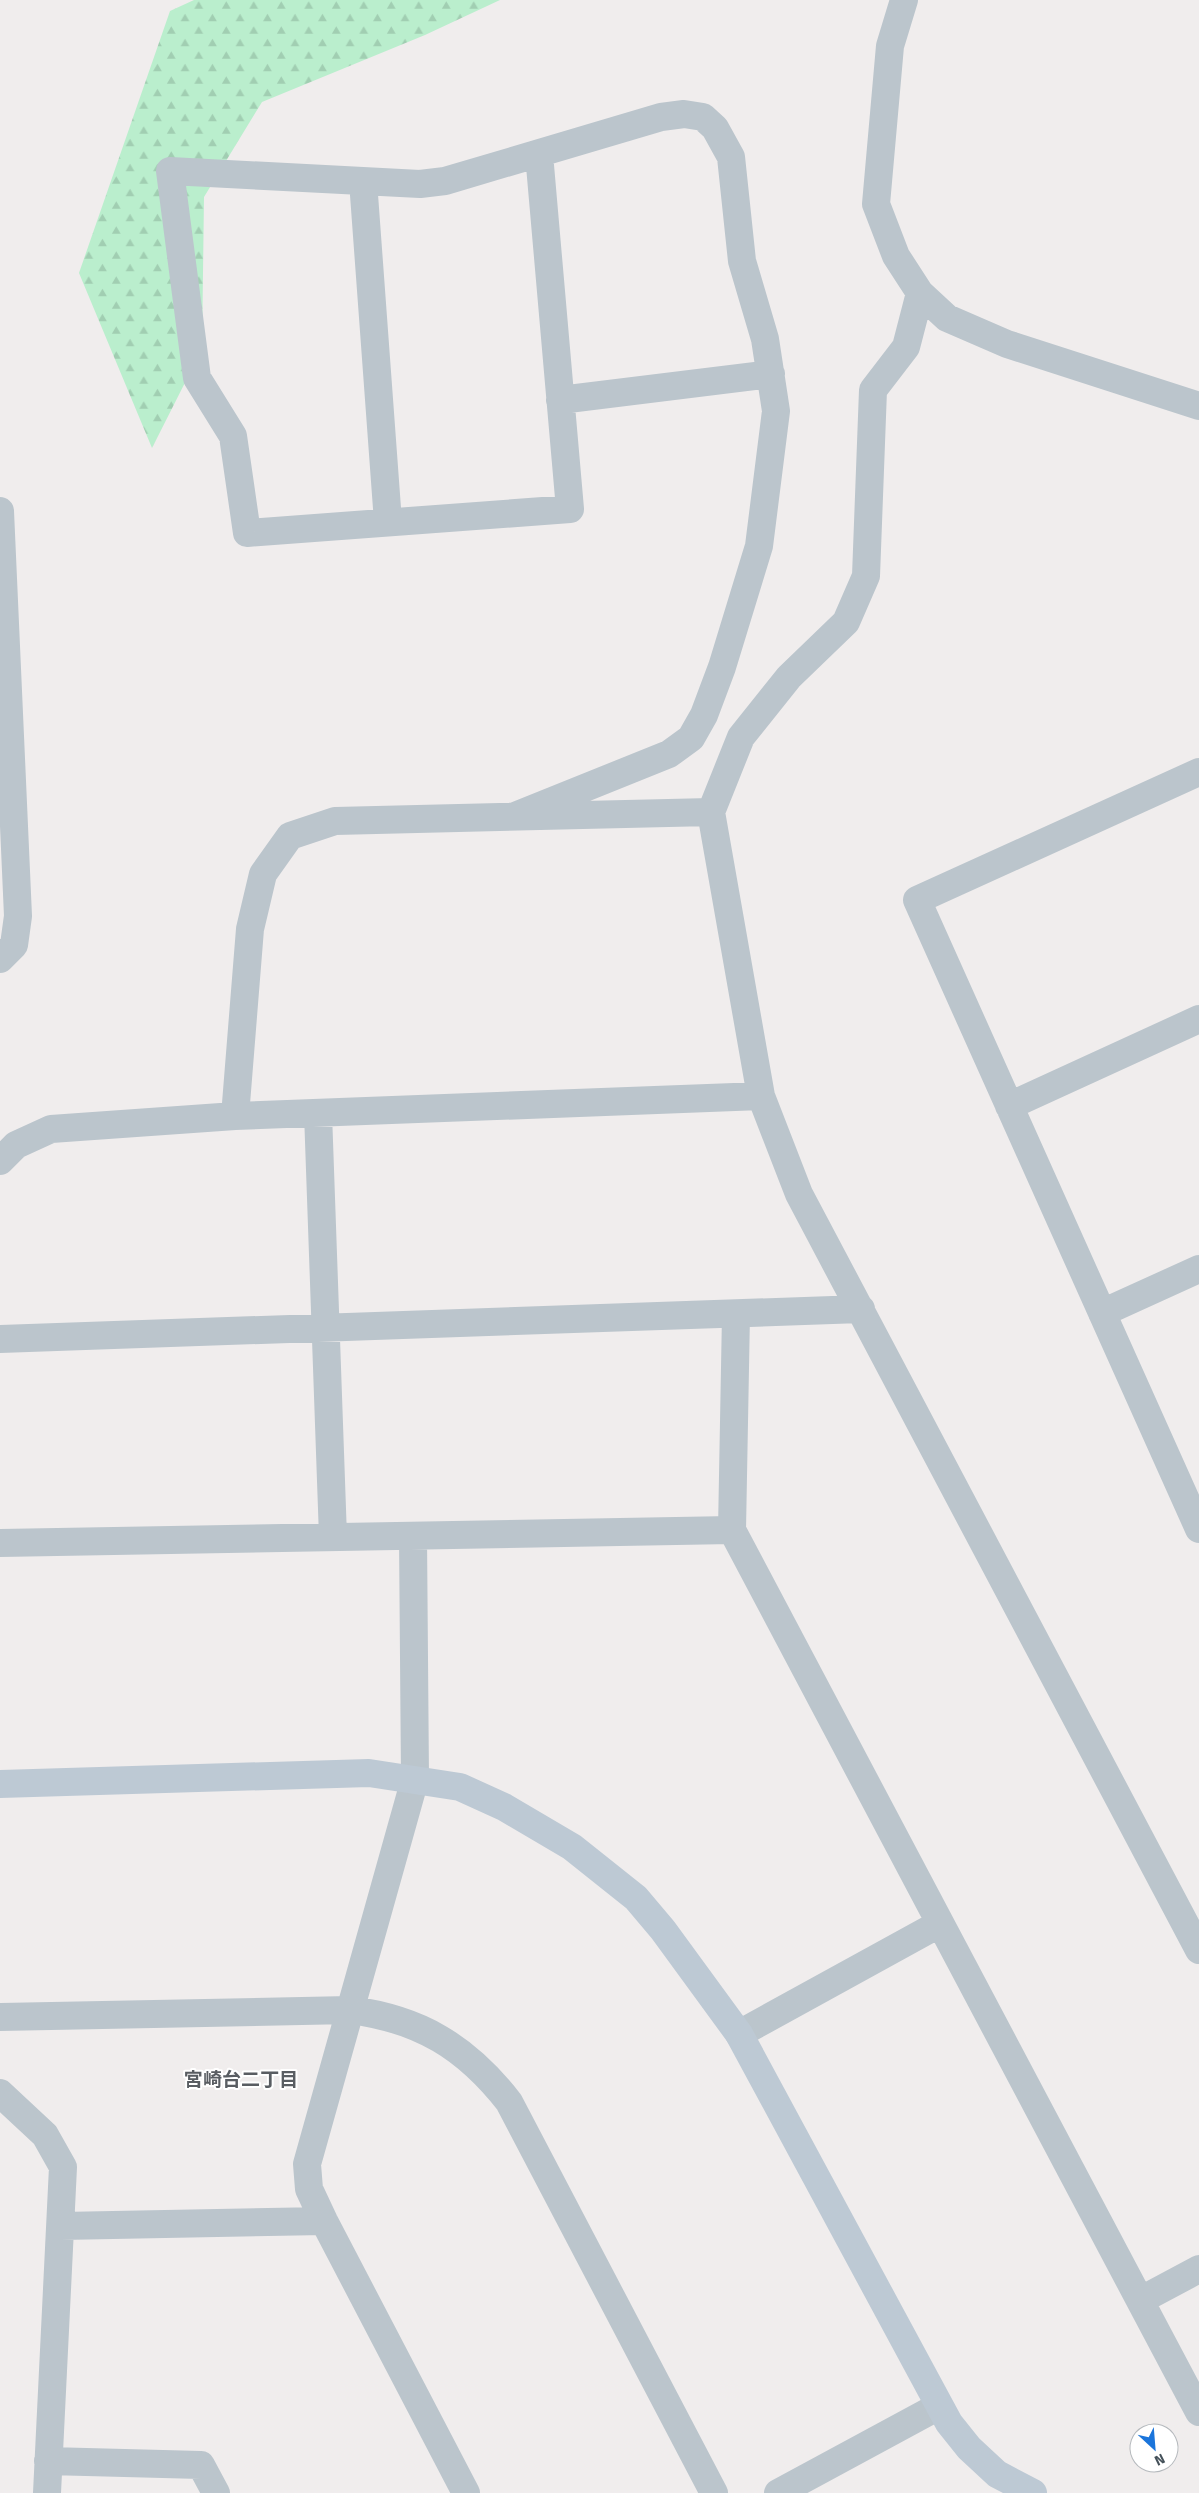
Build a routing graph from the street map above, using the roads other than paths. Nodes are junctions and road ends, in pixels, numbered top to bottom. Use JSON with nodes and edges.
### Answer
{"nodes":[{"id":1,"x":904,"y":0,"type":"edge"},
{"id":2,"x":539,"y":154,"type":"junction"},
{"id":3,"x":363,"y":181,"type":"junction"},
{"id":4,"x":920,"y":293,"type":"junction"},
{"id":5,"x":770,"y":374,"type":"junction"},
{"id":6,"x":560,"y":400,"type":"junction"},
{"id":7,"x":1199,"y":406,"type":"edge"},
{"id":8,"x":0,"y":511,"type":"edge"},
{"id":9,"x":388,"y":522,"type":"junction"},
{"id":10,"x":1199,"y":772,"type":"edge"},
{"id":11,"x":711,"y":812,"type":"junction"},
{"id":12,"x":515,"y":816,"type":"junction"},
{"id":13,"x":0,"y":959,"type":"edge"},
{"id":14,"x":1199,"y":1019,"type":"edge"},
{"id":15,"x":761,"y":1096,"type":"junction"},
{"id":16,"x":1009,"y":1106,"type":"junction"},
{"id":17,"x":318,"y":1113,"type":"junction"},
{"id":18,"x":235,"y":1116,"type":"junction"},
{"id":19,"x":0,"y":1161,"type":"edge"},
{"id":20,"x":1199,"y":1269,"type":"edge"},
{"id":21,"x":861,"y":1309,"type":"junction"},
{"id":22,"x":1102,"y":1313,"type":"junction"},
{"id":23,"x":736,"y":1314,"type":"junction"},
{"id":24,"x":326,"y":1327,"type":"junction"},
{"id":25,"x":0,"y":1339,"type":"edge"},
{"id":26,"x":1198,"y":1522,"type":"edge"},
{"id":27,"x":732,"y":1530,"type":"junction"},
{"id":28,"x":413,"y":1536,"type":"junction"},
{"id":29,"x":333,"y":1537,"type":"junction"},
{"id":30,"x":0,"y":1543,"type":"edge"},
{"id":31,"x":415,"y":1779,"type":"junction"},
{"id":32,"x":0,"y":1784,"type":"edge"},
{"id":33,"x":939,"y":1924,"type":"junction"},
{"id":34,"x":1199,"y":1950,"type":"edge"},
{"id":35,"x":350,"y":2010,"type":"junction"},
{"id":36,"x":0,"y":2017,"type":"edge"},
{"id":37,"x":739,"y":2034,"type":"junction"},
{"id":38,"x":0,"y":2093,"type":"edge"},
{"id":39,"x":324,"y":2221,"type":"junction"},
{"id":40,"x":61,"y":2226,"type":"junction"},
{"id":41,"x":1199,"y":2270,"type":"edge"},
{"id":42,"x":1141,"y":2300,"type":"junction"},
{"id":43,"x":939,"y":2406,"type":"junction"},
{"id":44,"x":1199,"y":2412,"type":"edge"},
{"id":45,"x":48,"y":2461,"type":"junction"},
{"id":46,"x":47,"y":2493,"type":"edge"},
{"id":47,"x":216,"y":2493,"type":"edge"},
{"id":48,"x":466,"y":2493,"type":"edge"},
{"id":49,"x":714,"y":2493,"type":"edge"},
{"id":50,"x":778,"y":2493,"type":"edge"},
{"id":51,"x":1033,"y":2493,"type":"edge"}],
"edges":[{"from":1,"to":4,"type":"street"},
{"from":2,"to":3,"type":"street"},
{"from":2,"to":5,"type":"street"},
{"from":2,"to":6,"type":"street"},
{"from":3,"to":9,"type":"street"},
{"from":3,"to":9,"type":"street"},
{"from":4,"to":7,"type":"street"},
{"from":4,"to":11,"type":"street"},
{"from":5,"to":6,"type":"street"},
{"from":5,"to":12,"type":"street"},
{"from":6,"to":9,"type":"street"},
{"from":8,"to":13,"type":"street"},
{"from":10,"to":16,"type":"street"},
{"from":11,"to":12,"type":"street"},
{"from":11,"to":15,"type":"street"},
{"from":12,"to":18,"type":"street"},
{"from":14,"to":16,"type":"street"},
{"from":15,"to":17,"type":"street"},
{"from":15,"to":21,"type":"street"},
{"from":16,"to":22,"type":"street"},
{"from":17,"to":18,"type":"street"},
{"from":17,"to":24,"type":"street"},
{"from":18,"to":19,"type":"street"},
{"from":20,"to":22,"type":"street"},
{"from":21,"to":23,"type":"street"},
{"from":21,"to":34,"type":"street"},
{"from":22,"to":26,"type":"street"},
{"from":23,"to":24,"type":"street"},
{"from":23,"to":27,"type":"street"},
{"from":24,"to":25,"type":"street"},
{"from":24,"to":29,"type":"street"},
{"from":27,"to":28,"type":"street"},
{"from":27,"to":33,"type":"street"},
{"from":28,"to":29,"type":"street"},
{"from":28,"to":31,"type":"street"},
{"from":29,"to":30,"type":"street"},
{"from":31,"to":32,"type":"street"},
{"from":31,"to":35,"type":"street"},
{"from":31,"to":37,"type":"street"},
{"from":33,"to":37,"type":"street"},
{"from":33,"to":42,"type":"street"},
{"from":35,"to":36,"type":"street"},
{"from":35,"to":39,"type":"street"},
{"from":35,"to":49,"type":"street"},
{"from":37,"to":43,"type":"street"},
{"from":38,"to":40,"type":"street"},
{"from":39,"to":40,"type":"street"},
{"from":39,"to":48,"type":"street"},
{"from":40,"to":45,"type":"street"},
{"from":41,"to":42,"type":"street"},
{"from":42,"to":44,"type":"street"},
{"from":43,"to":50,"type":"street"},
{"from":43,"to":51,"type":"street"},
{"from":45,"to":46,"type":"street"},
{"from":45,"to":47,"type":"street"}]}
